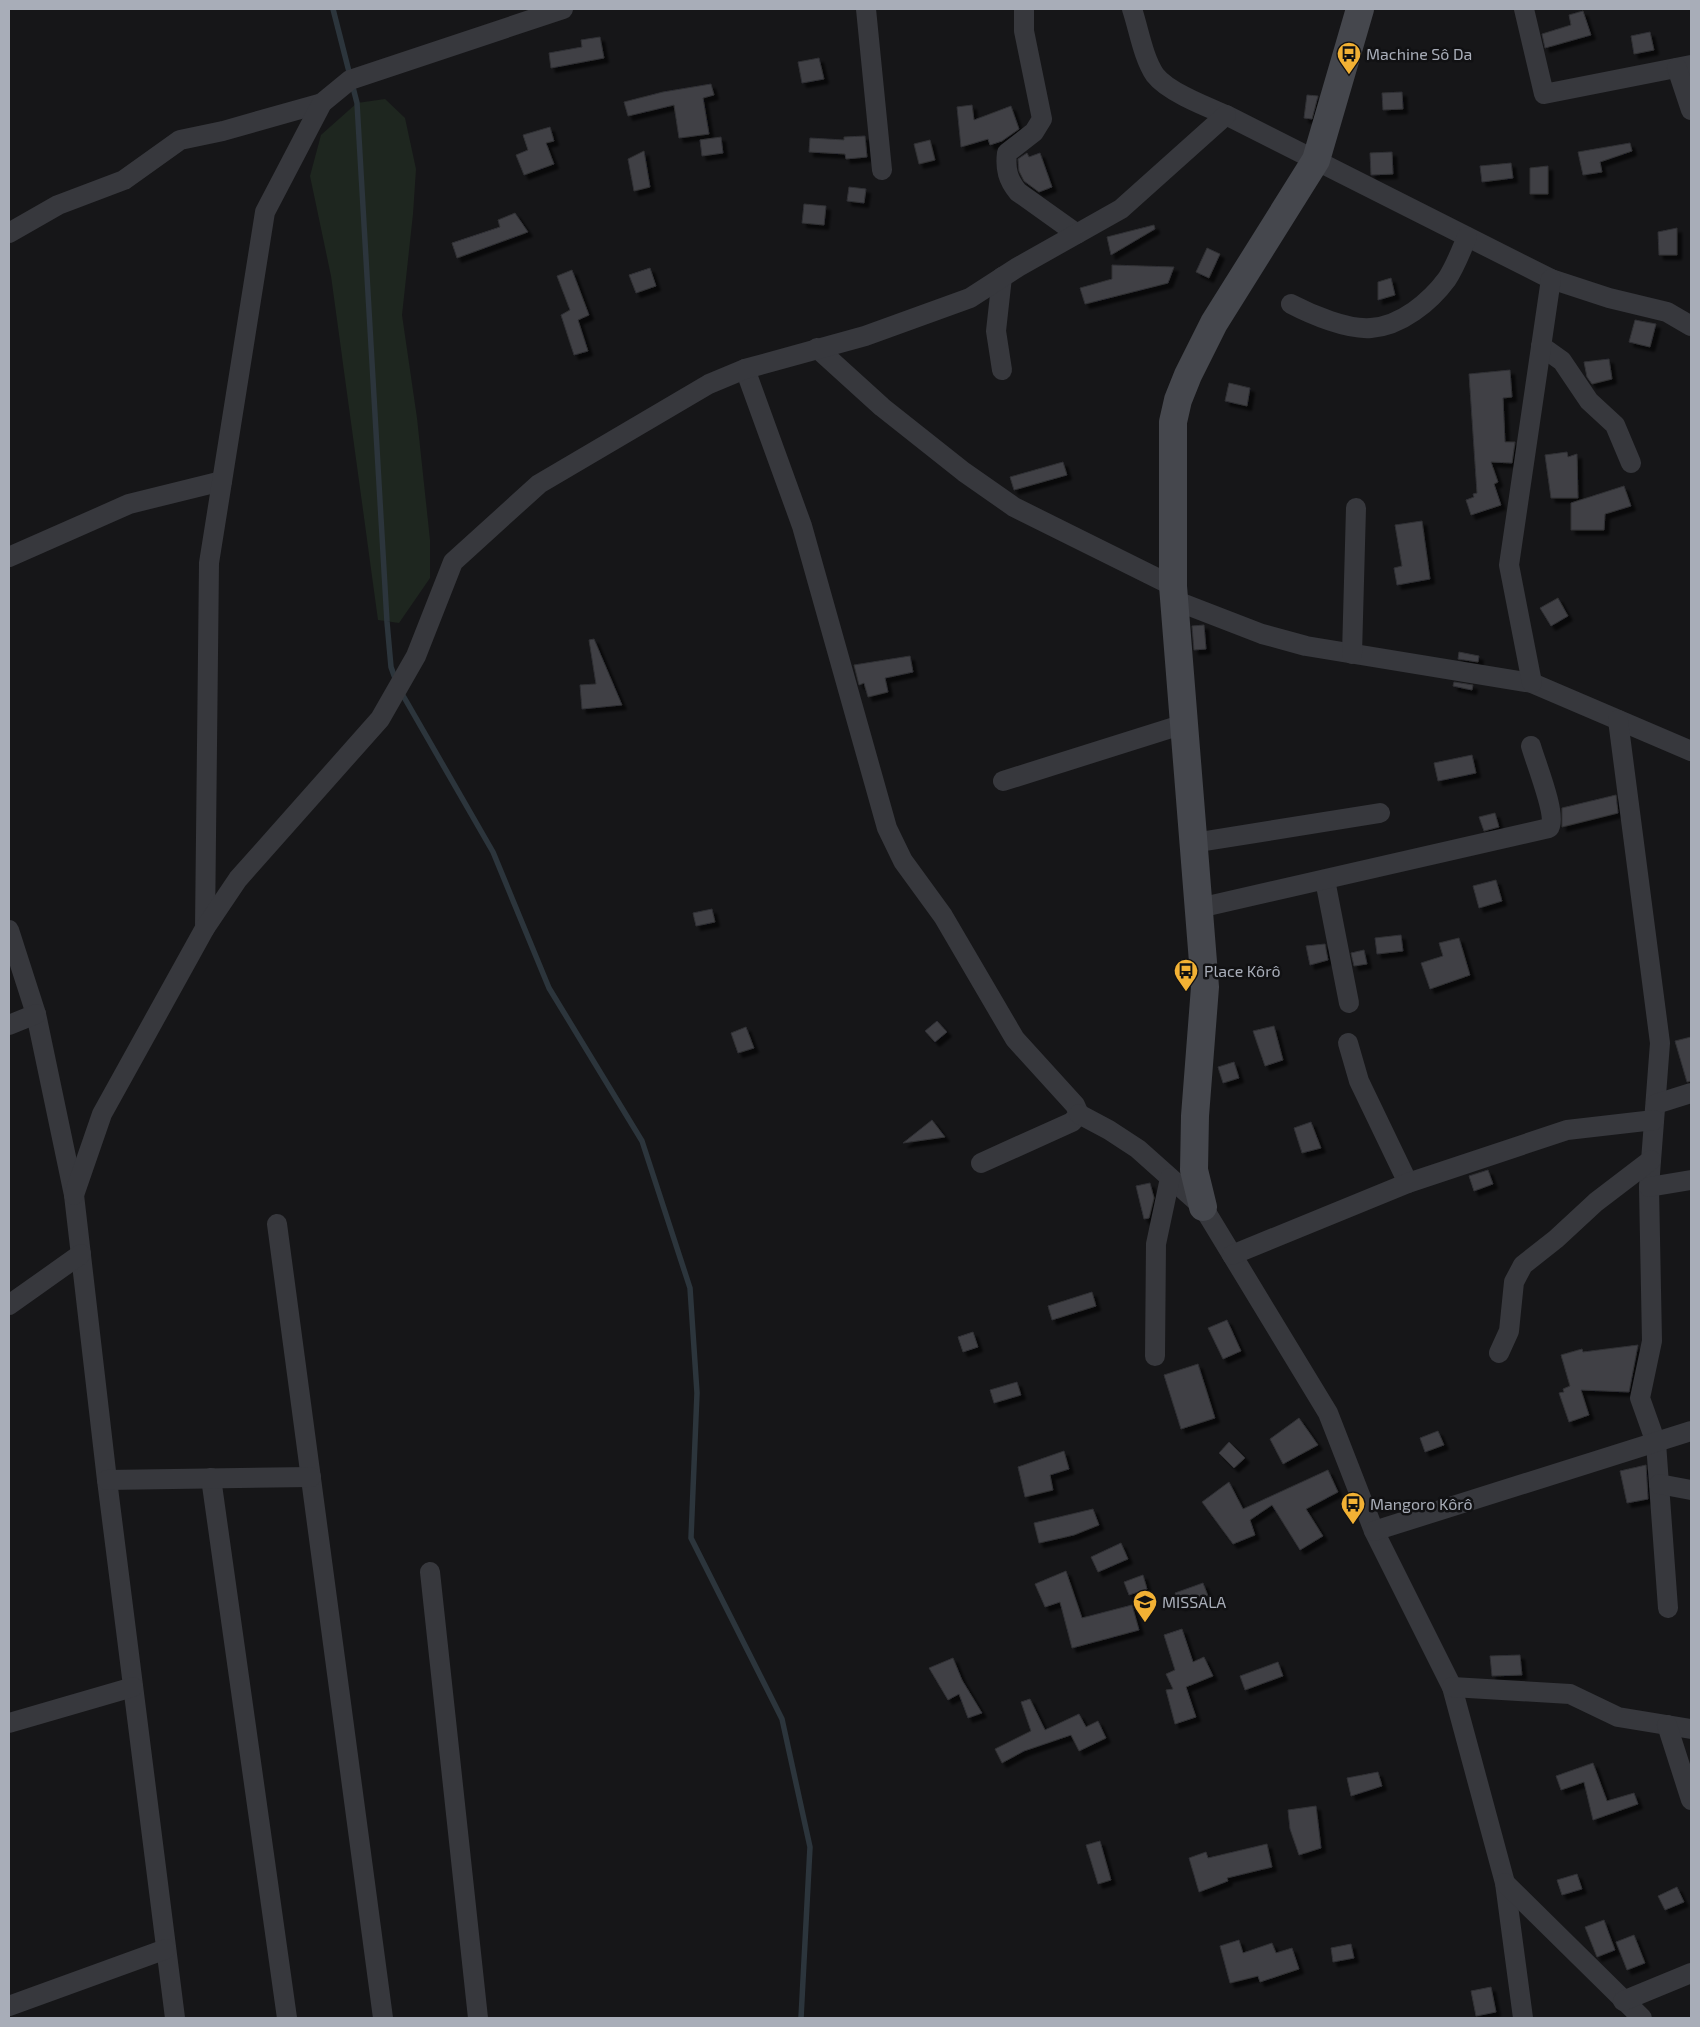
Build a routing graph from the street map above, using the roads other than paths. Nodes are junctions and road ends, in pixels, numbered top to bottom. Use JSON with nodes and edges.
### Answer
{"nodes":[{"id":1,"x":563,"y":9,"type":"edge"},
{"id":2,"x":866,"y":9,"type":"edge"},
{"id":3,"x":1024,"y":9,"type":"edge"},
{"id":4,"x":1132,"y":9,"type":"edge"},
{"id":5,"x":1360,"y":9,"type":"edge"},
{"id":6,"x":1524,"y":9,"type":"edge"},
{"id":7,"x":1684,"y":67,"type":"edge"},
{"id":8,"x":322,"y":103,"type":"junction"},
{"id":9,"x":1691,"y":110,"type":"edge"},
{"id":10,"x":1226,"y":115,"type":"junction"},
{"id":11,"x":1316,"y":160,"type":"junction"},
{"id":12,"x":882,"y":170,"type":"dead end"},
{"id":13,"x":9,"y":233,"type":"edge"},
{"id":14,"x":1077,"y":234,"type":"junction"},
{"id":15,"x":1467,"y":238,"type":"junction"},
{"id":16,"x":1002,"y":276,"type":"junction"},
{"id":17,"x":1552,"y":279,"type":"junction"},
{"id":18,"x":1291,"y":304,"type":"dead end"},
{"id":19,"x":1691,"y":308,"type":"edge"},
{"id":20,"x":1672,"y":315,"type":"junction"},
{"id":21,"x":1691,"y":326,"type":"edge"},
{"id":22,"x":1542,"y":346,"type":"junction"},
{"id":23,"x":817,"y":348,"type":"junction"},
{"id":24,"x":745,"y":369,"type":"junction"},
{"id":25,"x":1002,"y":370,"type":"dead end"},
{"id":26,"x":1632,"y":463,"type":"dead end"},
{"id":27,"x":222,"y":481,"type":"junction"},
{"id":28,"x":1356,"y":508,"type":"dead end"},
{"id":29,"x":9,"y":557,"type":"edge"},
{"id":30,"x":1173,"y":593,"type":"junction"},
{"id":31,"x":1352,"y":654,"type":"junction"},
{"id":32,"x":1532,"y":683,"type":"junction"},
{"id":33,"x":1618,"y":720,"type":"junction"},
{"id":34,"x":1184,"y":724,"type":"junction"},
{"id":35,"x":1531,"y":746,"type":"dead end"},
{"id":36,"x":1691,"y":751,"type":"edge"},
{"id":37,"x":1003,"y":781,"type":"dead end"},
{"id":38,"x":1380,"y":812,"type":"dead end"},
{"id":39,"x":1193,"y":843,"type":"junction"},
{"id":40,"x":1325,"y":880,"type":"junction"},
{"id":41,"x":1199,"y":908,"type":"junction"},
{"id":42,"x":205,"y":928,"type":"junction"},
{"id":43,"x":9,"y":930,"type":"edge"},
{"id":44,"x":1349,"y":1003,"type":"dead end"},
{"id":45,"x":36,"y":1014,"type":"junction"},
{"id":46,"x":9,"y":1025,"type":"edge"},
{"id":47,"x":1348,"y":1043,"type":"dead end"},
{"id":48,"x":1691,"y":1093,"type":"edge"},
{"id":49,"x":1655,"y":1112,"type":"junction"},
{"id":50,"x":1078,"y":1114,"type":"junction"},
{"id":51,"x":1651,"y":1160,"type":"junction"},
{"id":52,"x":981,"y":1163,"type":"dead end"},
{"id":53,"x":1170,"y":1178,"type":"junction"},
{"id":54,"x":1691,"y":1180,"type":"edge"},
{"id":55,"x":1408,"y":1183,"type":"junction"},
{"id":56,"x":1649,"y":1187,"type":"junction"},
{"id":57,"x":74,"y":1195,"type":"junction"},
{"id":58,"x":1203,"y":1208,"type":"junction"},
{"id":59,"x":277,"y":1224,"type":"dead end"},
{"id":60,"x":81,"y":1254,"type":"junction"},
{"id":61,"x":1232,"y":1255,"type":"junction"},
{"id":62,"x":9,"y":1306,"type":"edge"},
{"id":63,"x":1499,"y":1353,"type":"dead end"},
{"id":64,"x":1155,"y":1356,"type":"dead end"},
{"id":65,"x":1691,"y":1431,"type":"edge"},
{"id":66,"x":1656,"y":1443,"type":"junction"},
{"id":67,"x":311,"y":1477,"type":"junction"},
{"id":68,"x":211,"y":1478,"type":"junction"},
{"id":69,"x":107,"y":1480,"type":"junction"},
{"id":70,"x":1659,"y":1484,"type":"junction"},
{"id":71,"x":1691,"y":1490,"type":"edge"},
{"id":72,"x":1374,"y":1531,"type":"junction"},
{"id":73,"x":430,"y":1572,"type":"dead end"},
{"id":74,"x":1668,"y":1608,"type":"dead end"},
{"id":75,"x":133,"y":1687,"type":"junction"},
{"id":76,"x":1452,"y":1687,"type":"junction"},
{"id":77,"x":9,"y":1724,"type":"edge"},
{"id":78,"x":1668,"y":1725,"type":"junction"},
{"id":79,"x":1691,"y":1730,"type":"edge"},
{"id":80,"x":1691,"y":1800,"type":"edge"},
{"id":81,"x":1505,"y":1883,"type":"junction"},
{"id":82,"x":166,"y":1949,"type":"junction"},
{"id":83,"x":1691,"y":1973,"type":"edge"},
{"id":84,"x":1623,"y":2001,"type":"junction"},
{"id":85,"x":9,"y":2006,"type":"edge"},
{"id":86,"x":175,"y":2018,"type":"edge"},
{"id":87,"x":287,"y":2018,"type":"edge"},
{"id":88,"x":383,"y":2018,"type":"edge"},
{"id":89,"x":478,"y":2018,"type":"edge"},
{"id":90,"x":1523,"y":2018,"type":"edge"},
{"id":91,"x":1642,"y":2018,"type":"edge"}],
"edges":[{"from":1,"to":8,"type":"street"},
{"from":2,"to":12,"type":"street"},
{"from":3,"to":14,"type":"street"},
{"from":4,"to":10,"type":"street"},
{"from":5,"to":11,"type":"street"},
{"from":6,"to":7,"type":"street"},
{"from":7,"to":9,"type":"street"},
{"from":8,"to":13,"type":"street"},
{"from":8,"to":27,"type":"street"},
{"from":10,"to":11,"type":"street"},
{"from":10,"to":14,"type":"street"},
{"from":11,"to":15,"type":"street"},
{"from":11,"to":30,"type":"street"},
{"from":14,"to":16,"type":"street"},
{"from":15,"to":17,"type":"street"},
{"from":15,"to":18,"type":"street"},
{"from":16,"to":23,"type":"street"},
{"from":16,"to":25,"type":"street"},
{"from":17,"to":20,"type":"street"},
{"from":17,"to":22,"type":"street"},
{"from":19,"to":20,"type":"street"},
{"from":20,"to":21,"type":"street"},
{"from":22,"to":26,"type":"street"},
{"from":22,"to":32,"type":"street"},
{"from":23,"to":24,"type":"street"},
{"from":23,"to":30,"type":"street"},
{"from":24,"to":42,"type":"street"},
{"from":24,"to":50,"type":"street"},
{"from":27,"to":29,"type":"street"},
{"from":27,"to":42,"type":"street"},
{"from":28,"to":31,"type":"street"},
{"from":30,"to":31,"type":"street"},
{"from":30,"to":34,"type":"street"},
{"from":31,"to":32,"type":"street"},
{"from":32,"to":33,"type":"street"},
{"from":33,"to":36,"type":"street"},
{"from":33,"to":49,"type":"street"},
{"from":34,"to":37,"type":"street"},
{"from":34,"to":39,"type":"street"},
{"from":35,"to":40,"type":"street"},
{"from":38,"to":39,"type":"street"},
{"from":39,"to":41,"type":"street"},
{"from":40,"to":41,"type":"street"},
{"from":40,"to":44,"type":"street"},
{"from":41,"to":58,"type":"street"},
{"from":42,"to":57,"type":"street"},
{"from":43,"to":45,"type":"street"},
{"from":45,"to":46,"type":"street"},
{"from":45,"to":57,"type":"street"},
{"from":47,"to":55,"type":"street"},
{"from":48,"to":49,"type":"street"},
{"from":49,"to":51,"type":"street"},
{"from":49,"to":55,"type":"street"},
{"from":50,"to":52,"type":"street"},
{"from":50,"to":53,"type":"street"},
{"from":51,"to":56,"type":"street"},
{"from":51,"to":63,"type":"street"},
{"from":53,"to":58,"type":"street"},
{"from":53,"to":64,"type":"street"},
{"from":54,"to":56,"type":"street"},
{"from":55,"to":61,"type":"street"},
{"from":56,"to":66,"type":"street"},
{"from":57,"to":60,"type":"street"},
{"from":58,"to":61,"type":"street"},
{"from":59,"to":67,"type":"street"},
{"from":60,"to":62,"type":"street"},
{"from":60,"to":69,"type":"street"},
{"from":61,"to":72,"type":"street"},
{"from":65,"to":66,"type":"street"},
{"from":66,"to":70,"type":"street"},
{"from":66,"to":72,"type":"street"},
{"from":67,"to":68,"type":"street"},
{"from":67,"to":88,"type":"street"},
{"from":68,"to":69,"type":"street"},
{"from":68,"to":87,"type":"street"},
{"from":69,"to":75,"type":"street"},
{"from":70,"to":71,"type":"street"},
{"from":70,"to":74,"type":"street"},
{"from":72,"to":76,"type":"street"},
{"from":73,"to":89,"type":"street"},
{"from":75,"to":77,"type":"street"},
{"from":75,"to":82,"type":"street"},
{"from":76,"to":78,"type":"street"},
{"from":76,"to":81,"type":"street"},
{"from":78,"to":79,"type":"street"},
{"from":78,"to":80,"type":"street"},
{"from":81,"to":84,"type":"street"},
{"from":81,"to":90,"type":"street"},
{"from":82,"to":85,"type":"street"},
{"from":82,"to":86,"type":"street"},
{"from":83,"to":84,"type":"street"},
{"from":84,"to":91,"type":"street"}]}
